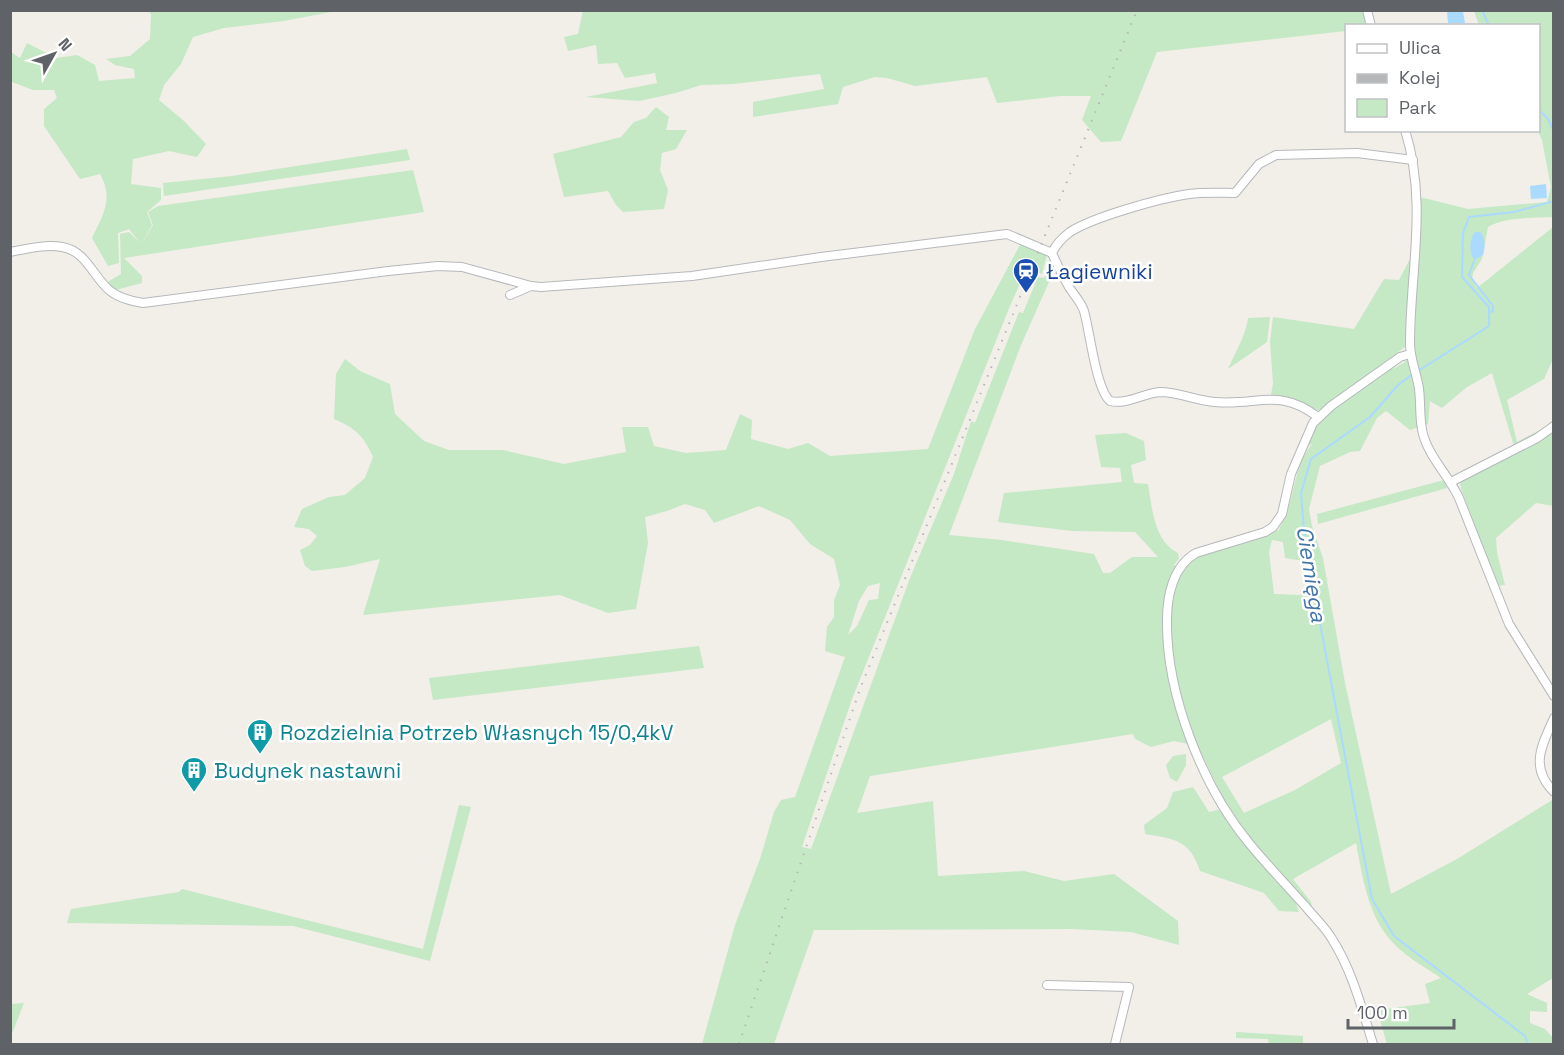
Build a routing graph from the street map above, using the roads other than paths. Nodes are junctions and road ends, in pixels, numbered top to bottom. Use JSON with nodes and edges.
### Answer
{"nodes":[{"id":1,"x":1406,"y":132,"type":"edge"},
{"id":2,"x":1413,"y":160,"type":"junction"},
{"id":3,"x":10,"y":252,"type":"edge"},
{"id":4,"x":1053,"y":253,"type":"junction"},
{"id":5,"x":531,"y":286,"type":"junction"},
{"id":6,"x":510,"y":295,"type":"dead end"},
{"id":7,"x":1410,"y":354,"type":"junction"},
{"id":8,"x":1318,"y":417,"type":"junction"},
{"id":9,"x":1554,"y":426,"type":"edge"},
{"id":10,"x":1451,"y":482,"type":"junction"},
{"id":11,"x":1554,"y":696,"type":"edge"},
{"id":12,"x":1554,"y":718,"type":"edge"},
{"id":13,"x":1554,"y":792,"type":"edge"},
{"id":14,"x":1047,"y":985,"type":"dead end"},
{"id":15,"x":1115,"y":1044,"type":"edge"},
{"id":16,"x":1373,"y":1044,"type":"edge"}],
"edges":[{"from":1,"to":2,"type":"street"},
{"from":2,"to":4,"type":"street"},
{"from":2,"to":7,"type":"street"},
{"from":3,"to":5,"type":"street"},
{"from":4,"to":5,"type":"street"},
{"from":4,"to":8,"type":"street"},
{"from":5,"to":6,"type":"street"},
{"from":7,"to":8,"type":"street"},
{"from":7,"to":10,"type":"street"},
{"from":8,"to":16,"type":"street"},
{"from":9,"to":10,"type":"street"},
{"from":10,"to":11,"type":"street"},
{"from":12,"to":13,"type":"street"},
{"from":14,"to":15,"type":"street"}]}
